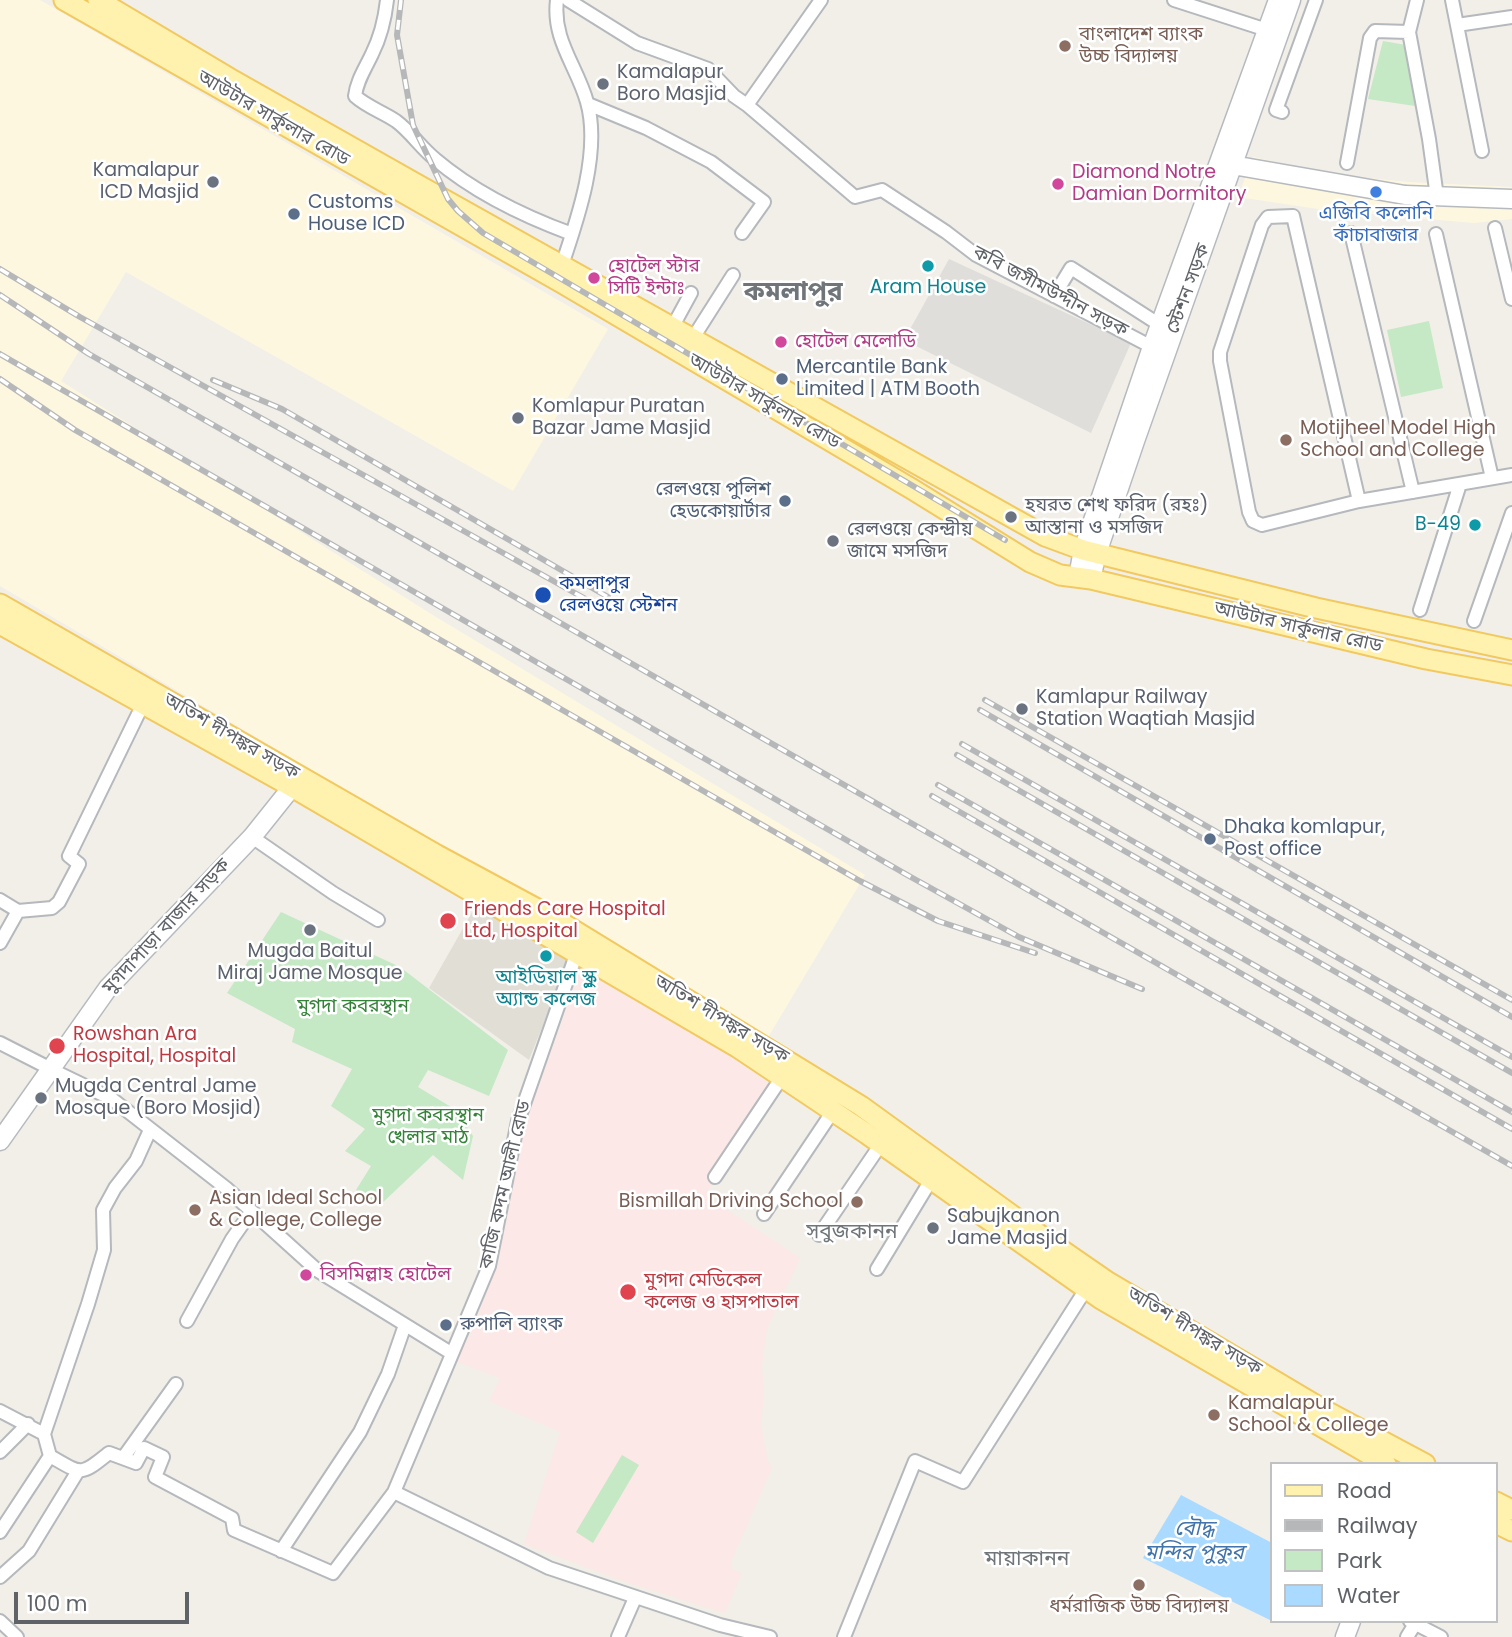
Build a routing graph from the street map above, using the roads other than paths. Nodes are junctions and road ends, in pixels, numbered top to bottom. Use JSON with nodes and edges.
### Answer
{"nodes":[{"id":1,"x":64,"y":0,"type":"edge"},
{"id":2,"x":99,"y":0,"type":"edge"},
{"id":3,"x":387,"y":0,"type":"edge"},
{"id":4,"x":557,"y":0,"type":"edge"},
{"id":5,"x":568,"y":0,"type":"edge"},
{"id":6,"x":821,"y":0,"type":"edge"},
{"id":7,"x":1174,"y":0,"type":"edge"},
{"id":8,"x":1278,"y":0,"type":"edge"},
{"id":9,"x":1291,"y":0,"type":"edge"},
{"id":10,"x":1316,"y":0,"type":"edge"},
{"id":11,"x":1417,"y":0,"type":"edge"},
{"id":12,"x":1456,"y":2,"type":"edge"},
{"id":13,"x":126,"y":7,"type":"edge"},
{"id":14,"x":1512,"y":17,"type":"edge"},
{"id":15,"x":1457,"y":25,"type":"junction"},
{"id":16,"x":1267,"y":30,"type":"junction"},
{"id":17,"x":1409,"y":32,"type":"junction"},
{"id":18,"x":588,"y":104,"type":"junction"},
{"id":19,"x":747,"y":105,"type":"junction"},
{"id":20,"x":1282,"y":112,"type":"dead end"},
{"id":21,"x":1482,"y":151,"type":"dead end"},
{"id":22,"x":1347,"y":163,"type":"dead end"},
{"id":23,"x":1226,"y":164,"type":"junction"},
{"id":24,"x":1437,"y":197,"type":"junction"},
{"id":25,"x":1512,"y":199,"type":"edge"},
{"id":26,"x":1495,"y":229,"type":"dead end"},
{"id":27,"x":572,"y":233,"type":"junction"},
{"id":28,"x":742,"y":233,"type":"dead end"},
{"id":29,"x":1351,"y":233,"type":"dead end"},
{"id":30,"x":1436,"y":234,"type":"dead end"},
{"id":31,"x":562,"y":265,"type":"junction"},
{"id":32,"x":733,"y":275,"type":"dead end"},
{"id":33,"x":691,"y":293,"type":"dead end"},
{"id":34,"x":1054,"y":296,"type":"junction"},
{"id":35,"x":1512,"y":299,"type":"edge"},
{"id":36,"x":673,"y":327,"type":"junction"},
{"id":37,"x":1167,"y":329,"type":"junction"},
{"id":38,"x":693,"y":338,"type":"junction"},
{"id":39,"x":1152,"y":347,"type":"junction"},
{"id":40,"x":1512,"y":475,"type":"edge"},
{"id":41,"x":1492,"y":478,"type":"junction"},
{"id":42,"x":1460,"y":484,"type":"junction"},
{"id":43,"x":1413,"y":492,"type":"junction"},
{"id":44,"x":1359,"y":501,"type":"junction"},
{"id":45,"x":1512,"y":513,"type":"edge"},
{"id":46,"x":1090,"y":552,"type":"junction"},
{"id":47,"x":1084,"y":578,"type":"junction"},
{"id":48,"x":0,"y":604,"type":"edge"},
{"id":49,"x":1420,"y":610,"type":"dead end"},
{"id":50,"x":1474,"y":621,"type":"dead end"},
{"id":51,"x":0,"y":624,"type":"edge"},
{"id":52,"x":1512,"y":650,"type":"edge"},
{"id":53,"x":1512,"y":675,"type":"edge"},
{"id":54,"x":143,"y":704,"type":"junction"},
{"id":55,"x":292,"y":787,"type":"junction"},
{"id":56,"x":252,"y":837,"type":"junction"},
{"id":57,"x":0,"y":900,"type":"edge"},
{"id":58,"x":18,"y":911,"type":"junction"},
{"id":59,"x":378,"y":920,"type":"dead end"},
{"id":60,"x":0,"y":943,"type":"edge"},
{"id":61,"x":581,"y":945,"type":"junction"},
{"id":62,"x":0,"y":1043,"type":"edge"},
{"id":63,"x":52,"y":1070,"type":"junction"},
{"id":64,"x":782,"y":1077,"type":"junction"},
{"id":65,"x":833,"y":1111,"type":"junction"},
{"id":66,"x":150,"y":1130,"type":"junction"},
{"id":67,"x":0,"y":1140,"type":"edge"},
{"id":68,"x":881,"y":1144,"type":"junction"},
{"id":69,"x":715,"y":1177,"type":"dead end"},
{"id":70,"x":931,"y":1180,"type":"junction"},
{"id":71,"x":251,"y":1212,"type":"junction"},
{"id":72,"x":764,"y":1214,"type":"dead end"},
{"id":73,"x":819,"y":1235,"type":"dead end"},
{"id":74,"x":877,"y":1269,"type":"dead end"},
{"id":75,"x":1086,"y":1289,"type":"junction"},
{"id":76,"x":187,"y":1321,"type":"dead end"},
{"id":77,"x":405,"y":1325,"type":"junction"},
{"id":78,"x":451,"y":1353,"type":"junction"},
{"id":79,"x":176,"y":1384,"type":"dead end"},
{"id":80,"x":0,"y":1411,"type":"edge"},
{"id":81,"x":28,"y":1424,"type":"junction"},
{"id":82,"x":44,"y":1434,"type":"junction"},
{"id":83,"x":0,"y":1452,"type":"edge"},
{"id":84,"x":50,"y":1456,"type":"junction"},
{"id":85,"x":123,"y":1458,"type":"junction"},
{"id":86,"x":1384,"y":1462,"type":"edge"},
{"id":87,"x":1417,"y":1462,"type":"edge"},
{"id":88,"x":78,"y":1472,"type":"junction"},
{"id":89,"x":394,"y":1492,"type":"junction"},
{"id":90,"x":0,"y":1532,"type":"edge"},
{"id":91,"x":281,"y":1551,"type":"junction"},
{"id":92,"x":0,"y":1577,"type":"edge"},
{"id":93,"x":635,"y":1598,"type":"junction"},
{"id":94,"x":0,"y":1621,"type":"edge"},
{"id":95,"x":1412,"y":1623,"type":"edge"},
{"id":96,"x":718,"y":1631,"type":"edge"},
{"id":97,"x":17,"y":1637,"type":"edge"},
{"id":98,"x":618,"y":1637,"type":"edge"},
{"id":99,"x":769,"y":1637,"type":"edge"},
{"id":100,"x":844,"y":1637,"type":"edge"},
{"id":101,"x":1407,"y":1637,"type":"edge"},
{"id":102,"x":1441,"y":1637,"type":"edge"}],
"edges":[{"from":1,"to":47,"type":"main road","name":"আউটার সার্কুলার রোড"},
{"from":2,"to":13,"type":"main road","name":"আউটার সার্কুলার রোড"},
{"from":3,"to":27,"type":"street"},
{"from":4,"to":18,"type":"street"},
{"from":5,"to":19,"type":"street"},
{"from":6,"to":19,"type":"street"},
{"from":7,"to":16,"type":"street"},
{"from":8,"to":16,"type":"main road","name":"স্টেশন সড়ক"},
{"from":9,"to":23,"type":"main road","name":"স্টেশন সড়ক"},
{"from":10,"to":20,"type":"street"},
{"from":11,"to":17,"type":"street"},
{"from":12,"to":15,"type":"street"},
{"from":13,"to":31,"type":"main road","name":"আউটার সার্কুলার রোড"},
{"from":14,"to":15,"type":"street"},
{"from":15,"to":21,"type":"street"},
{"from":16,"to":23,"type":"main road","name":"স্টেশন সড়ক"},
{"from":17,"to":22,"type":"street"},
{"from":17,"to":24,"type":"street"},
{"from":18,"to":27,"type":"street"},
{"from":18,"to":28,"type":"street"},
{"from":19,"to":34,"type":"street","name":"কবি জসীমউদ্দীন সড়ক"},
{"from":23,"to":24,"type":"main road"},
{"from":23,"to":37,"type":"main road","name":"স্টেশন সড়ক"},
{"from":24,"to":25,"type":"main road"},
{"from":26,"to":35,"type":"street"},
{"from":27,"to":31,"type":"street"},
{"from":29,"to":43,"type":"street"},
{"from":30,"to":41,"type":"street"},
{"from":31,"to":36,"type":"main road","name":"আউটার সার্কুলার রোড"},
{"from":32,"to":38,"type":"street"},
{"from":33,"to":36,"type":"street"},
{"from":34,"to":37,"type":"street"},
{"from":34,"to":39,"type":"street","name":"কবি জসীমউদ্দীন সড়ক"},
{"from":36,"to":38,"type":"main road","name":"আউটার সার্কুলার রোড"},
{"from":37,"to":39,"type":"main road","name":"স্টেশন সড়ক"},
{"from":37,"to":46,"type":"main road","name":"স্টেশন সড়ক"},
{"from":38,"to":46,"type":"main road","name":"আউটার সার্কুলার রোড"},
{"from":39,"to":46,"type":"main road","name":"স্টেশন সড়ক"},
{"from":40,"to":41,"type":"street"},
{"from":41,"to":42,"type":"street"},
{"from":42,"to":43,"type":"street"},
{"from":42,"to":49,"type":"street"},
{"from":43,"to":44,"type":"street"},
{"from":44,"to":44,"type":"street"},
{"from":45,"to":50,"type":"street"},
{"from":46,"to":47,"type":"main road","name":"স্টেশন সড়ক"},
{"from":46,"to":52,"type":"main road","name":"আউটার সার্কুলার রোড"},
{"from":47,"to":53,"type":"main road","name":"আউটার সার্কুলার রোড"},
{"from":48,"to":61,"type":"main road","name":"অতিশ দীপঙ্কর সড়ক"},
{"from":51,"to":54,"type":"main road","name":"অতিশ দীপঙ্কর সড়ক"},
{"from":54,"to":55,"type":"main road","name":"অতিশ দীপঙ্কর সড়ক"},
{"from":54,"to":58,"type":"street"},
{"from":55,"to":56,"type":"main road","name":"মুগদাপাড়া বাজার সড়ক"},
{"from":55,"to":61,"type":"main road","name":"অতিশ দীপঙ্কর সড়ক"},
{"from":56,"to":59,"type":"street"},
{"from":56,"to":63,"type":"main road","name":"মুগদাপাড়া বাজার সড়ক"},
{"from":57,"to":58,"type":"street"},
{"from":58,"to":60,"type":"street"},
{"from":61,"to":64,"type":"main road","name":"অতিশ দীপঙ্কর সড়ক"},
{"from":61,"to":78,"type":"street","name":"কাজি কদম আলী রোড"},
{"from":61,"to":87,"type":"main road","name":"অতিশ দীপঙ্কর সড়ক"},
{"from":62,"to":63,"type":"street"},
{"from":63,"to":66,"type":"street"},
{"from":63,"to":67,"type":"main road","name":"মুগদাপাড়া বাজার সড়ক"},
{"from":64,"to":65,"type":"main road","name":"অতিশ দীপঙ্কর সড়ক"},
{"from":64,"to":69,"type":"street"},
{"from":65,"to":68,"type":"main road","name":"অতিশ দীপঙ্কর সড়ক"},
{"from":65,"to":72,"type":"street"},
{"from":66,"to":71,"type":"street"},
{"from":66,"to":82,"type":"street"},
{"from":68,"to":70,"type":"main road","name":"অতিশ দীপঙ্কর সড়ক"},
{"from":68,"to":73,"type":"street"},
{"from":70,"to":74,"type":"street"},
{"from":70,"to":75,"type":"main road","name":"অতিশ দীপঙ্কর সড়ক"},
{"from":71,"to":76,"type":"street"},
{"from":71,"to":77,"type":"street"},
{"from":75,"to":86,"type":"main road","name":"অতিশ দীপঙ্কর সড়ক"},
{"from":75,"to":100,"type":"street"},
{"from":77,"to":78,"type":"street"},
{"from":77,"to":91,"type":"street"},
{"from":78,"to":89,"type":"street","name":"কাজি কদম আলী রোড"},
{"from":79,"to":85,"type":"street"},
{"from":80,"to":81,"type":"street"},
{"from":81,"to":82,"type":"street"},
{"from":81,"to":83,"type":"street"},
{"from":82,"to":84,"type":"street"},
{"from":84,"to":88,"type":"street"},
{"from":84,"to":90,"type":"street"},
{"from":85,"to":88,"type":"street"},
{"from":85,"to":91,"type":"street"},
{"from":88,"to":92,"type":"street"},
{"from":89,"to":91,"type":"street","name":"কাজি কদম আলী রোড"},
{"from":89,"to":93,"type":"street"},
{"from":93,"to":96,"type":"street"},
{"from":93,"to":98,"type":"street"},
{"from":94,"to":97,"type":"street"},
{"from":95,"to":101,"type":"street"},
{"from":95,"to":102,"type":"street"},
{"from":96,"to":99,"type":"street"}]}
